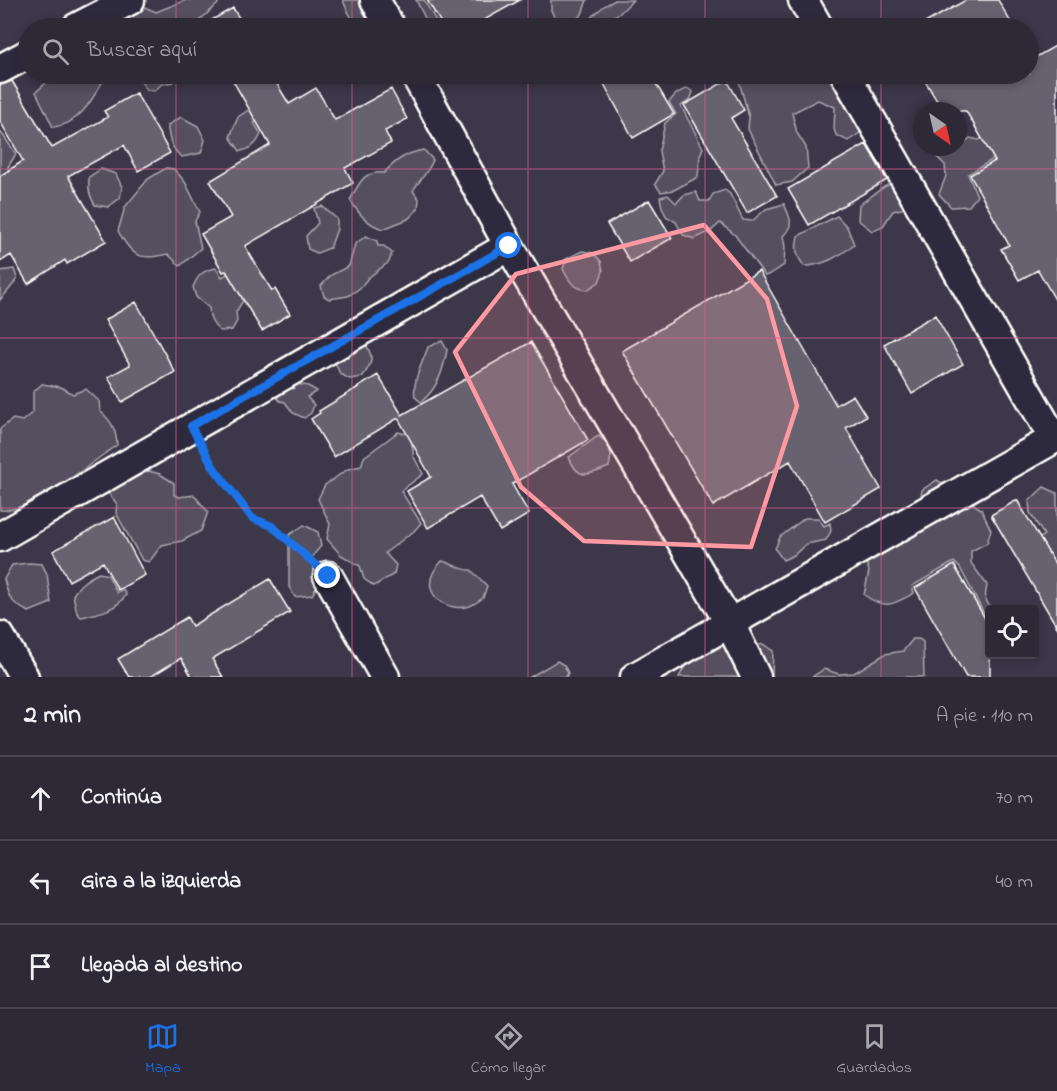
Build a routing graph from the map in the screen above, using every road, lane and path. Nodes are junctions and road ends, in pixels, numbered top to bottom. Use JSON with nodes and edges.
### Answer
{"nodes":[{"id":1,"x":130,"y":0,"type":"edge"},
{"id":2,"x":375,"y":0,"type":"edge"},
{"id":3,"x":803,"y":0,"type":"edge"},
{"id":4,"x":95,"y":18,"type":"edge"},
{"id":5,"x":385,"y":18,"type":"edge"},
{"id":6,"x":813,"y":18,"type":"edge"},
{"id":7,"x":18,"y":59,"type":"edge"},
{"id":8,"x":0,"y":69,"type":"edge"},
{"id":9,"x":420,"y":84,"type":"edge"},
{"id":10,"x":851,"y":84,"type":"edge"},
{"id":11,"x":509,"y":246,"type":"junction"},
{"id":12,"x":191,"y":426,"type":"junction"},
{"id":13,"x":1056,"y":438,"type":"edge"},
{"id":14,"x":0,"y":537,"type":"edge"},
{"id":15,"x":328,"y":576,"type":"joint"},
{"id":16,"x":730,"y":624,"type":"junction"},
{"id":17,"x":0,"y":636,"type":"edge"},
{"id":18,"x":24,"y":677,"type":"edge"},
{"id":19,"x":385,"y":677,"type":"edge"},
{"id":20,"x":635,"y":677,"type":"edge"},
{"id":21,"x":756,"y":677,"type":"edge"}],
"edges":[{"from":1,"to":4,"type":"street"},
{"from":2,"to":5,"type":"street"},
{"from":3,"to":6,"type":"street"},
{"from":7,"to":8,"type":"street"},
{"from":9,"to":11,"type":"street"},
{"from":10,"to":13,"type":"street"},
{"from":11,"to":12,"type":"street"},
{"from":11,"to":16,"type":"street"},
{"from":12,"to":14,"type":"street"},
{"from":12,"to":15,"type":"path"},
{"from":13,"to":16,"type":"street"},
{"from":15,"to":19,"type":"street"},
{"from":16,"to":20,"type":"street"},
{"from":16,"to":21,"type":"street"},
{"from":17,"to":18,"type":"street"}]}
